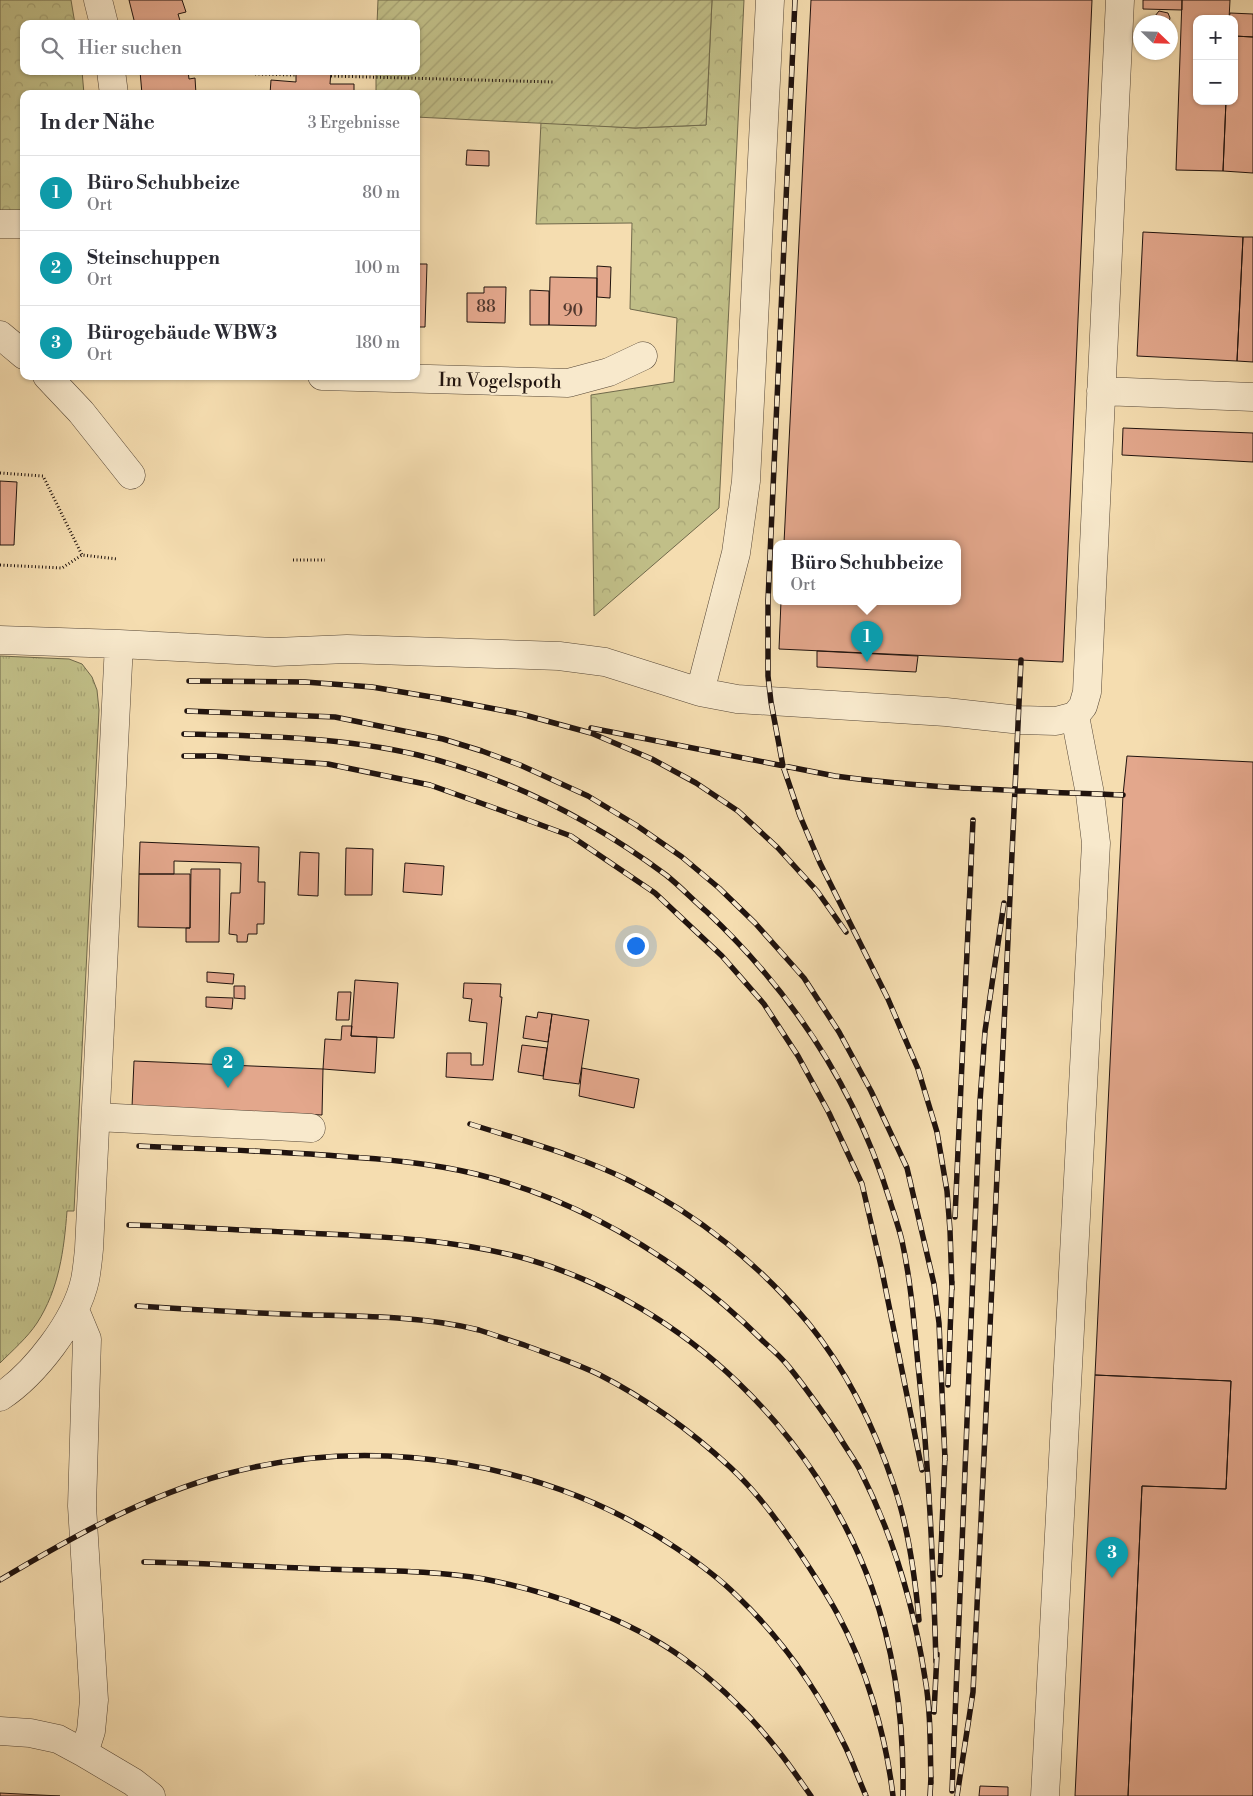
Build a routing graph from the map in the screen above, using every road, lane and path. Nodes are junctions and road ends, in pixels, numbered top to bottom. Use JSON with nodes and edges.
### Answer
{"nodes":[{"id":1,"x":98,"y":0,"type":"edge"},
{"id":2,"x":770,"y":0,"type":"edge"},
{"id":3,"x":1120,"y":0,"type":"edge"},
{"id":4,"x":103,"y":20,"type":"edge"},
{"id":5,"x":112,"y":75,"type":"edge"},
{"id":6,"x":330,"y":76,"type":"dead end"},
{"id":7,"x":553,"y":82,"type":"dead end"},
{"id":8,"x":113,"y":90,"type":"edge"},
{"id":9,"x":0,"y":224,"type":"edge"},
{"id":10,"x":20,"y":224,"type":"edge"},
{"id":11,"x":0,"y":335,"type":"edge"},
{"id":12,"x":20,"y":352,"type":"edge"},
{"id":13,"x":643,"y":356,"type":"dead end"},
{"id":14,"x":420,"y":379,"type":"edge"},
{"id":15,"x":51,"y":380,"type":"edge"},
{"id":16,"x":1101,"y":391,"type":"junction"},
{"id":17,"x":1253,"y":397,"type":"edge"},
{"id":18,"x":0,"y":473,"type":"edge"},
{"id":19,"x":131,"y":475,"type":"dead end"},
{"id":20,"x":82,"y":555,"type":"junction"},
{"id":21,"x":117,"y":559,"type":"dead end"},
{"id":22,"x":293,"y":560,"type":"dead end"},
{"id":23,"x":326,"y":560,"type":"dead end"},
{"id":24,"x":0,"y":565,"type":"edge"},
{"id":25,"x":0,"y":640,"type":"edge"},
{"id":26,"x":119,"y":644,"type":"junction"},
{"id":27,"x":700,"y":692,"type":"junction"},
{"id":28,"x":1075,"y":716,"type":"junction"},
{"id":29,"x":96,"y":1117,"type":"junction"},
{"id":30,"x":311,"y":1128,"type":"dead end"},
{"id":31,"x":75,"y":1310,"type":"junction"},
{"id":32,"x":0,"y":1397,"type":"edge"},
{"id":33,"x":0,"y":1731,"type":"edge"},
{"id":34,"x":84,"y":1753,"type":"junction"},
{"id":35,"x":151,"y":1796,"type":"edge"},
{"id":36,"x":1045,"y":1796,"type":"edge"}],
"edges":[{"from":1,"to":4,"type":"street"},
{"from":2,"to":27,"type":"street"},
{"from":3,"to":16,"type":"street"},
{"from":5,"to":8,"type":"street"},
{"from":6,"to":7,"type":"path"},
{"from":9,"to":10,"type":"street"},
{"from":11,"to":12,"type":"street"},
{"from":13,"to":14,"type":"street","name":"Im Vogelspoth"},
{"from":15,"to":19,"type":"street"},
{"from":16,"to":17,"type":"street"},
{"from":16,"to":28,"type":"street"},
{"from":18,"to":20,"type":"path"},
{"from":20,"to":21,"type":"path"},
{"from":20,"to":24,"type":"path"},
{"from":22,"to":23,"type":"path"},
{"from":25,"to":26,"type":"street"},
{"from":26,"to":27,"type":"street"},
{"from":26,"to":29,"type":"street"},
{"from":27,"to":28,"type":"street"},
{"from":28,"to":36,"type":"street"},
{"from":29,"to":30,"type":"street"},
{"from":29,"to":31,"type":"street"},
{"from":31,"to":32,"type":"street"},
{"from":31,"to":34,"type":"street"},
{"from":33,"to":34,"type":"street"},
{"from":34,"to":35,"type":"street"}]}
